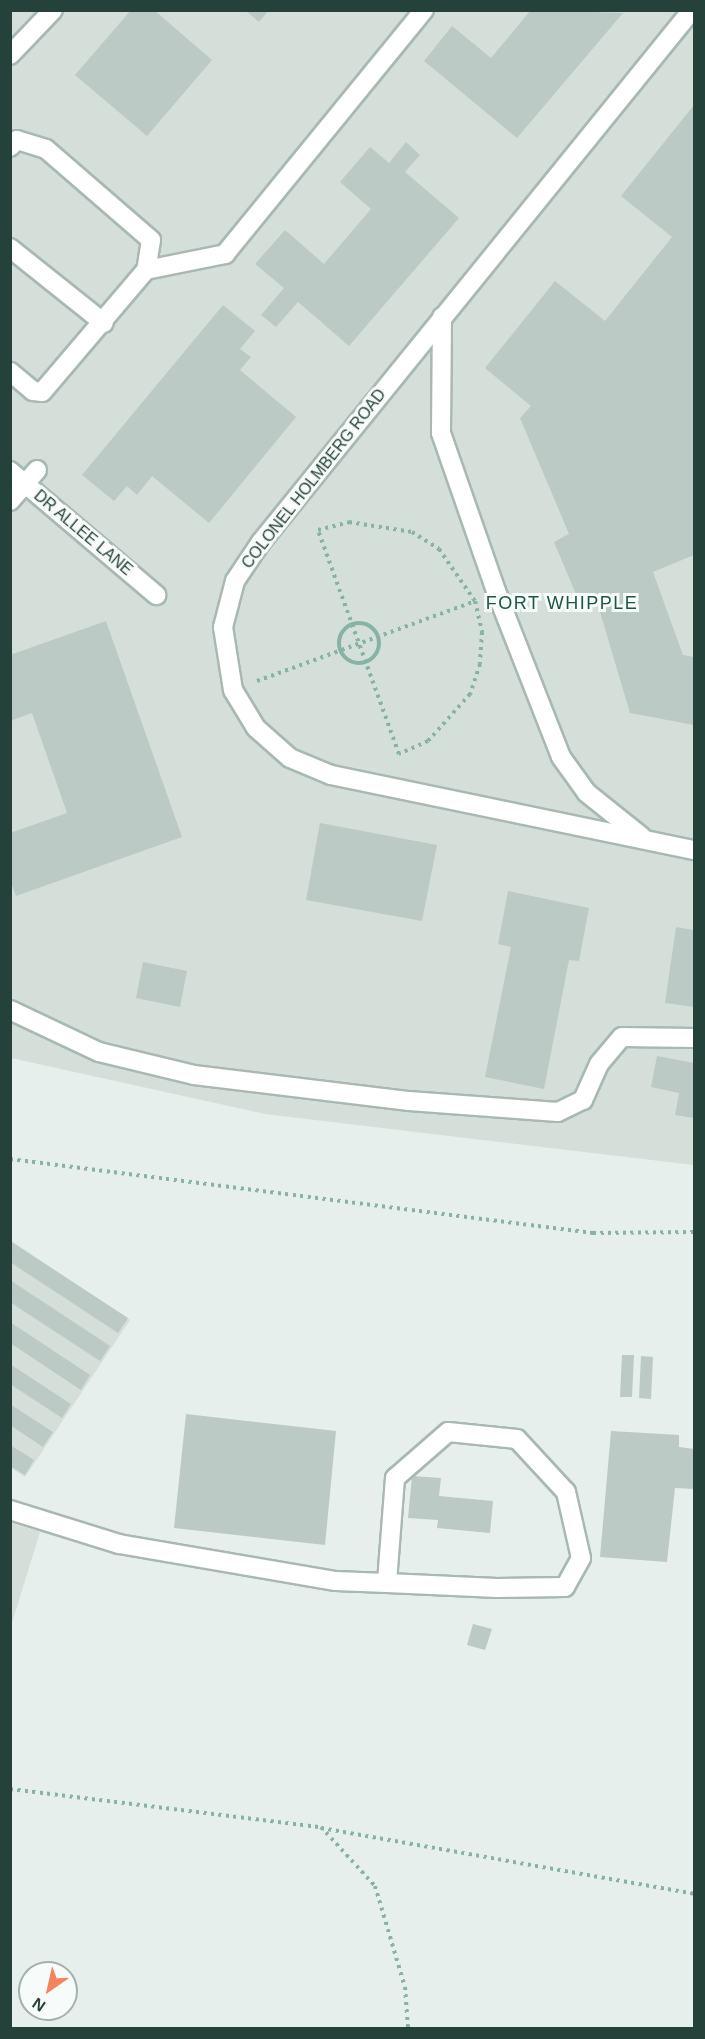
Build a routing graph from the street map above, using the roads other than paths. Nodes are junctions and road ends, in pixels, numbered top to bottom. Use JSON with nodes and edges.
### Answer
{"nodes":[{"id":1,"x":53,"y":10,"type":"edge"},
{"id":2,"x":424,"y":10,"type":"edge"},
{"id":3,"x":692,"y":10,"type":"edge"},
{"id":4,"x":10,"y":55,"type":"edge"},
{"id":5,"x":10,"y":147,"type":"edge"},
{"id":6,"x":10,"y":248,"type":"edge"},
{"id":7,"x":146,"y":270,"type":"junction"},
{"id":8,"x":442,"y":317,"type":"junction"},
{"id":9,"x":104,"y":323,"type":"junction"},
{"id":10,"x":10,"y":372,"type":"edge"},
{"id":11,"x":10,"y":471,"type":"edge"},
{"id":12,"x":31,"y":476,"type":"junction"},
{"id":13,"x":10,"y":501,"type":"edge"},
{"id":14,"x":156,"y":595,"type":"dead end"},
{"id":15,"x":646,"y":840,"type":"junction"},
{"id":16,"x":694,"y":850,"type":"edge"},
{"id":17,"x":10,"y":1010,"type":"edge"},
{"id":18,"x":694,"y":1038,"type":"edge"},
{"id":19,"x":10,"y":1510,"type":"edge"},
{"id":20,"x":387,"y":1583,"type":"junction"}],
"edges":[{"from":1,"to":4,"type":"lane"},
{"from":2,"to":7,"type":"lane"},
{"from":3,"to":8,"type":"lane","name":"COLONEL HOLMBERG ROAD"},
{"from":5,"to":7,"type":"lane"},
{"from":6,"to":9,"type":"lane"},
{"from":7,"to":9,"type":"lane"},
{"from":8,"to":15,"type":"lane"},
{"from":8,"to":15,"type":"lane","name":"COLONEL HOLMBERG ROAD"},
{"from":9,"to":10,"type":"lane"},
{"from":11,"to":12,"type":"lane","name":"DR ALLEE LANE"},
{"from":12,"to":13,"type":"lane"},
{"from":12,"to":14,"type":"lane","name":"DR ALLEE LANE"},
{"from":15,"to":16,"type":"lane","name":"COLONEL HOLMBERG ROAD"},
{"from":17,"to":18,"type":"lane"},
{"from":19,"to":20,"type":"lane"},
{"from":20,"to":20,"type":"lane"}]}
